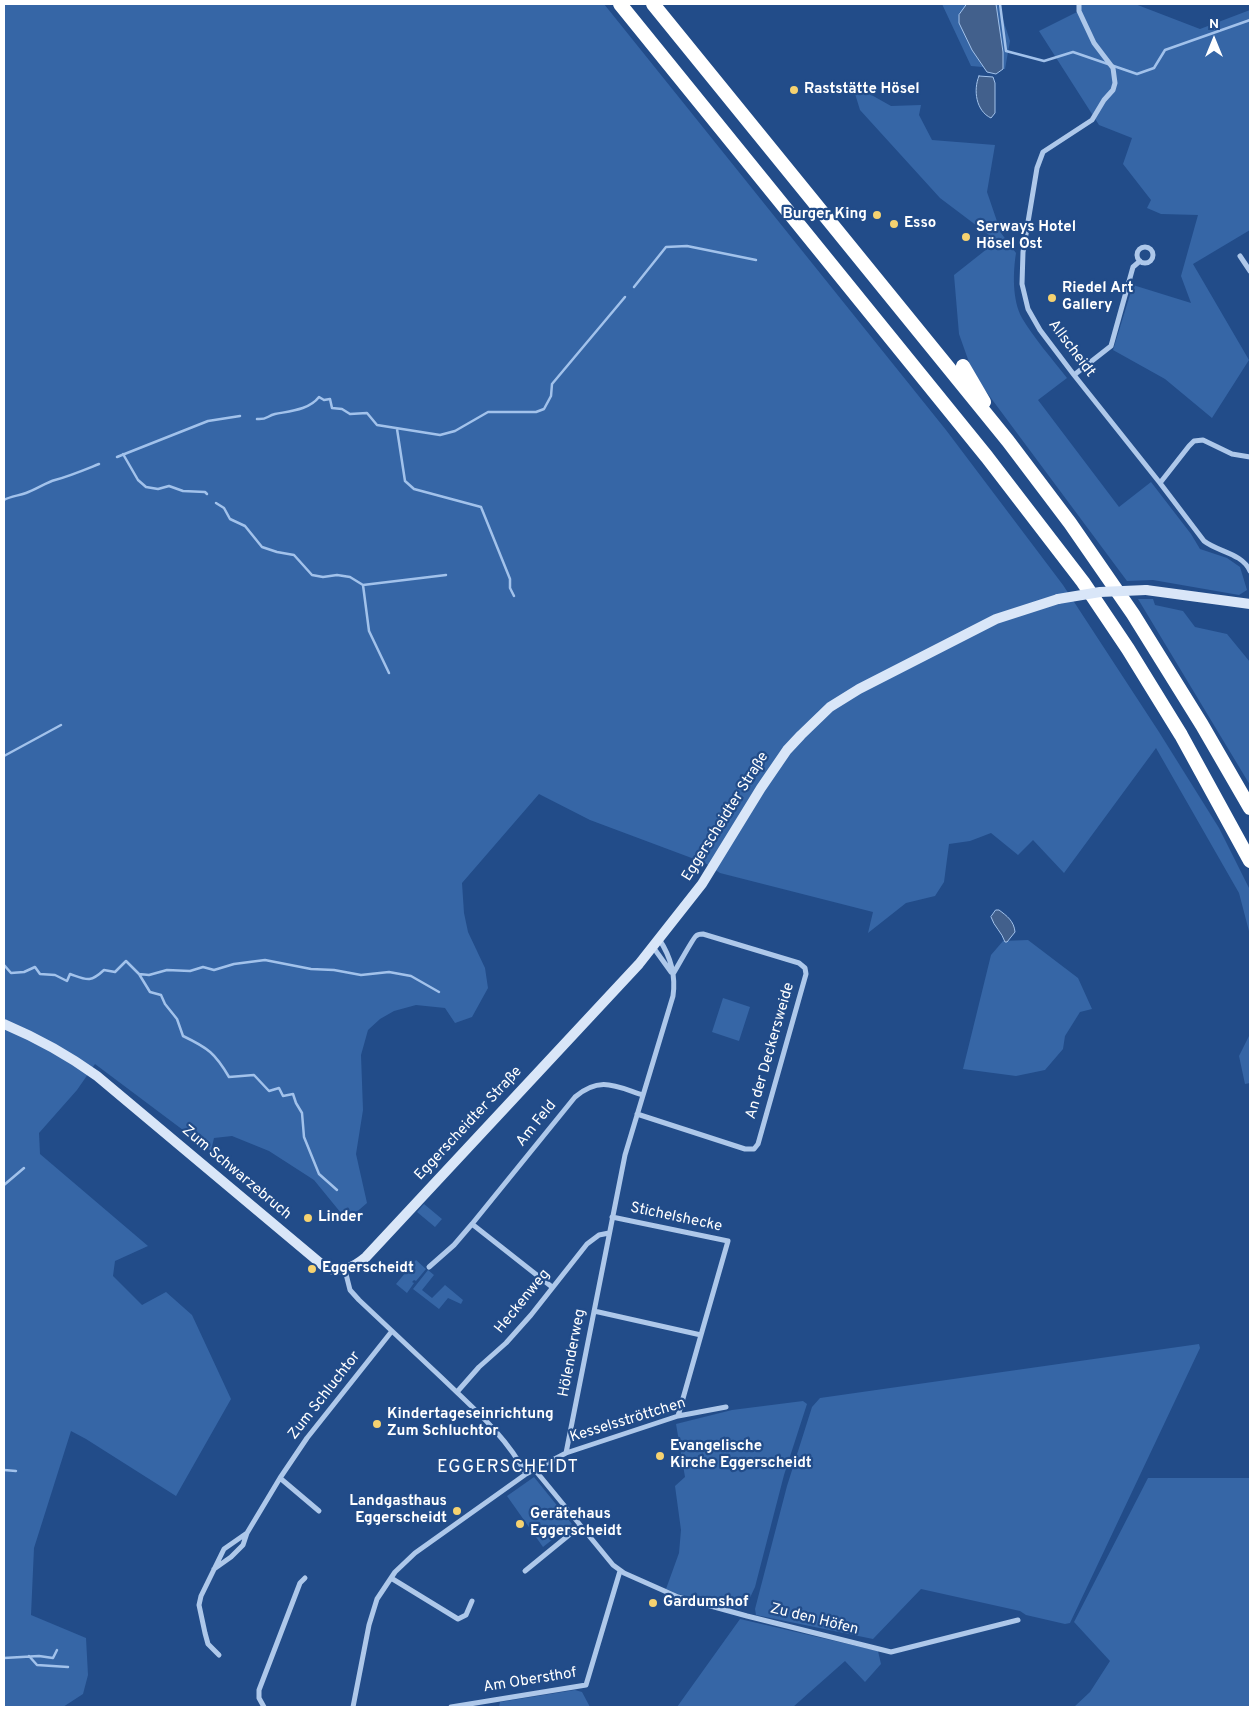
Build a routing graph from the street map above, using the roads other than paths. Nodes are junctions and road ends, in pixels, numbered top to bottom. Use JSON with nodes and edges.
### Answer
{"nodes":[{"id":1,"x":620,"y":4,"type":"edge"},
{"id":2,"x":653,"y":4,"type":"edge"},
{"id":3,"x":1079,"y":4,"type":"edge"},
{"id":4,"x":1240,"y":256,"type":"dead end"},
{"id":5,"x":1140,"y":261,"type":"dead end"},
{"id":6,"x":1250,"y":271,"type":"edge"},
{"id":7,"x":964,"y":366,"type":"dead end"},
{"id":8,"x":1074,"y":376,"type":"junction"},
{"id":9,"x":1008,"y":442,"type":"junction"},
{"id":10,"x":1250,"y":457,"type":"edge"},
{"id":11,"x":1160,"y":483,"type":"junction"},
{"id":12,"x":1250,"y":570,"type":"edge"},
{"id":13,"x":1250,"y":604,"type":"edge"},
{"id":14,"x":1250,"y":808,"type":"edge"},
{"id":15,"x":1250,"y":861,"type":"edge"},
{"id":16,"x":656,"y":943,"type":"junction"},
{"id":17,"x":672,"y":975,"type":"junction"},
{"id":18,"x":4,"y":1024,"type":"edge"},
{"id":19,"x":643,"y":1095,"type":"junction"},
{"id":20,"x":637,"y":1114,"type":"junction"},
{"id":21,"x":612,"y":1217,"type":"junction"},
{"id":22,"x":472,"y":1224,"type":"junction"},
{"id":23,"x":609,"y":1233,"type":"junction"},
{"id":24,"x":430,"y":1267,"type":"dead end"},
{"id":25,"x":345,"y":1270,"type":"junction"},
{"id":26,"x":552,"y":1287,"type":"junction"},
{"id":27,"x":594,"y":1311,"type":"junction"},
{"id":28,"x":392,"y":1331,"type":"junction"},
{"id":29,"x":701,"y":1335,"type":"junction"},
{"id":30,"x":457,"y":1392,"type":"junction"},
{"id":31,"x":726,"y":1408,"type":"dead end"},
{"id":32,"x":678,"y":1416,"type":"junction"},
{"id":33,"x":566,"y":1453,"type":"junction"},
{"id":34,"x":535,"y":1470,"type":"junction"},
{"id":35,"x":526,"y":1474,"type":"junction"},
{"id":36,"x":280,"y":1478,"type":"junction"},
{"id":37,"x":319,"y":1512,"type":"dead end"},
{"id":38,"x":580,"y":1526,"type":"junction"},
{"id":39,"x":247,"y":1532,"type":"junction"},
{"id":40,"x":214,"y":1568,"type":"junction"},
{"id":41,"x":525,"y":1571,"type":"dead end"},
{"id":42,"x":620,"y":1571,"type":"junction"},
{"id":43,"x":305,"y":1578,"type":"dead end"},
{"id":44,"x":391,"y":1578,"type":"junction"},
{"id":45,"x":472,"y":1601,"type":"dead end"},
{"id":46,"x":1018,"y":1620,"type":"dead end"},
{"id":47,"x":219,"y":1655,"type":"dead end"},
{"id":48,"x":264,"y":1707,"type":"edge"},
{"id":49,"x":353,"y":1707,"type":"edge"},
{"id":50,"x":450,"y":1707,"type":"edge"}],
"edges":[{"from":1,"to":15,"type":"highway"},
{"from":2,"to":9,"type":"highway"},
{"from":3,"to":8,"type":"street","name":"Allscheidt"},
{"from":4,"to":6,"type":"street"},
{"from":5,"to":8,"type":"street"},
{"from":7,"to":9,"type":"highway"},
{"from":8,"to":11,"type":"street","name":"Allscheidt"},
{"from":9,"to":14,"type":"highway"},
{"from":10,"to":11,"type":"street"},
{"from":11,"to":12,"type":"street","name":"Allscheidt"},
{"from":13,"to":16,"type":"street","name":"Eggerscheidter Straße","bridge":true},
{"from":16,"to":17,"type":"street"},
{"from":16,"to":17,"type":"street","name":"Hölenderweg"},
{"from":16,"to":25,"type":"street","name":"Eggerscheidter Straße"},
{"from":17,"to":19,"type":"street","name":"Hölenderweg"},
{"from":17,"to":20,"type":"street","name":"An der Deckersweide"},
{"from":18,"to":25,"type":"street","name":"Zum Schwarzebruch"},
{"from":19,"to":20,"type":"street","name":"Hölenderweg"},
{"from":19,"to":22,"type":"street","name":"Am Feld"},
{"from":20,"to":21,"type":"street","name":"Hölenderweg"},
{"from":21,"to":23,"type":"street","name":"Hölenderweg"},
{"from":21,"to":29,"type":"street","name":"Stichelshecke"},
{"from":22,"to":24,"type":"street","name":"Am Feld"},
{"from":22,"to":26,"type":"street"},
{"from":23,"to":26,"type":"street","name":"Heckenweg"},
{"from":23,"to":27,"type":"street","name":"Hölenderweg"},
{"from":25,"to":28,"type":"street"},
{"from":26,"to":30,"type":"street","name":"Heckenweg"},
{"from":27,"to":29,"type":"street"},
{"from":27,"to":33,"type":"street","name":"Hölenderweg"},
{"from":28,"to":30,"type":"street"},
{"from":28,"to":36,"type":"street","name":"Zum Schluchtor"},
{"from":29,"to":32,"type":"street","name":"Stichelshecke"},
{"from":30,"to":35,"type":"street"},
{"from":31,"to":32,"type":"street","name":"Kesselsströttchen"},
{"from":32,"to":33,"type":"street","name":"Kesselsströttchen"},
{"from":33,"to":34,"type":"street"},
{"from":34,"to":35,"type":"street"},
{"from":34,"to":38,"type":"street","name":"Zu den Höfen"},
{"from":35,"to":44,"type":"street"},
{"from":36,"to":37,"type":"street"},
{"from":36,"to":39,"type":"street","name":"Zum Schluchtor"},
{"from":38,"to":41,"type":"street"},
{"from":38,"to":42,"type":"street","name":"Zu den Höfen"},
{"from":39,"to":40,"type":"street","name":"Zum Schluchtor"},
{"from":39,"to":40,"type":"street","name":"Zum Schluchtor"},
{"from":40,"to":47,"type":"street","name":"Zum Schluchtor"},
{"from":42,"to":46,"type":"street","name":"Zu den Höfen"},
{"from":42,"to":50,"type":"street","name":"Am Obersthof"},
{"from":43,"to":48,"type":"street"},
{"from":44,"to":45,"type":"street"},
{"from":44,"to":49,"type":"street"}]}
